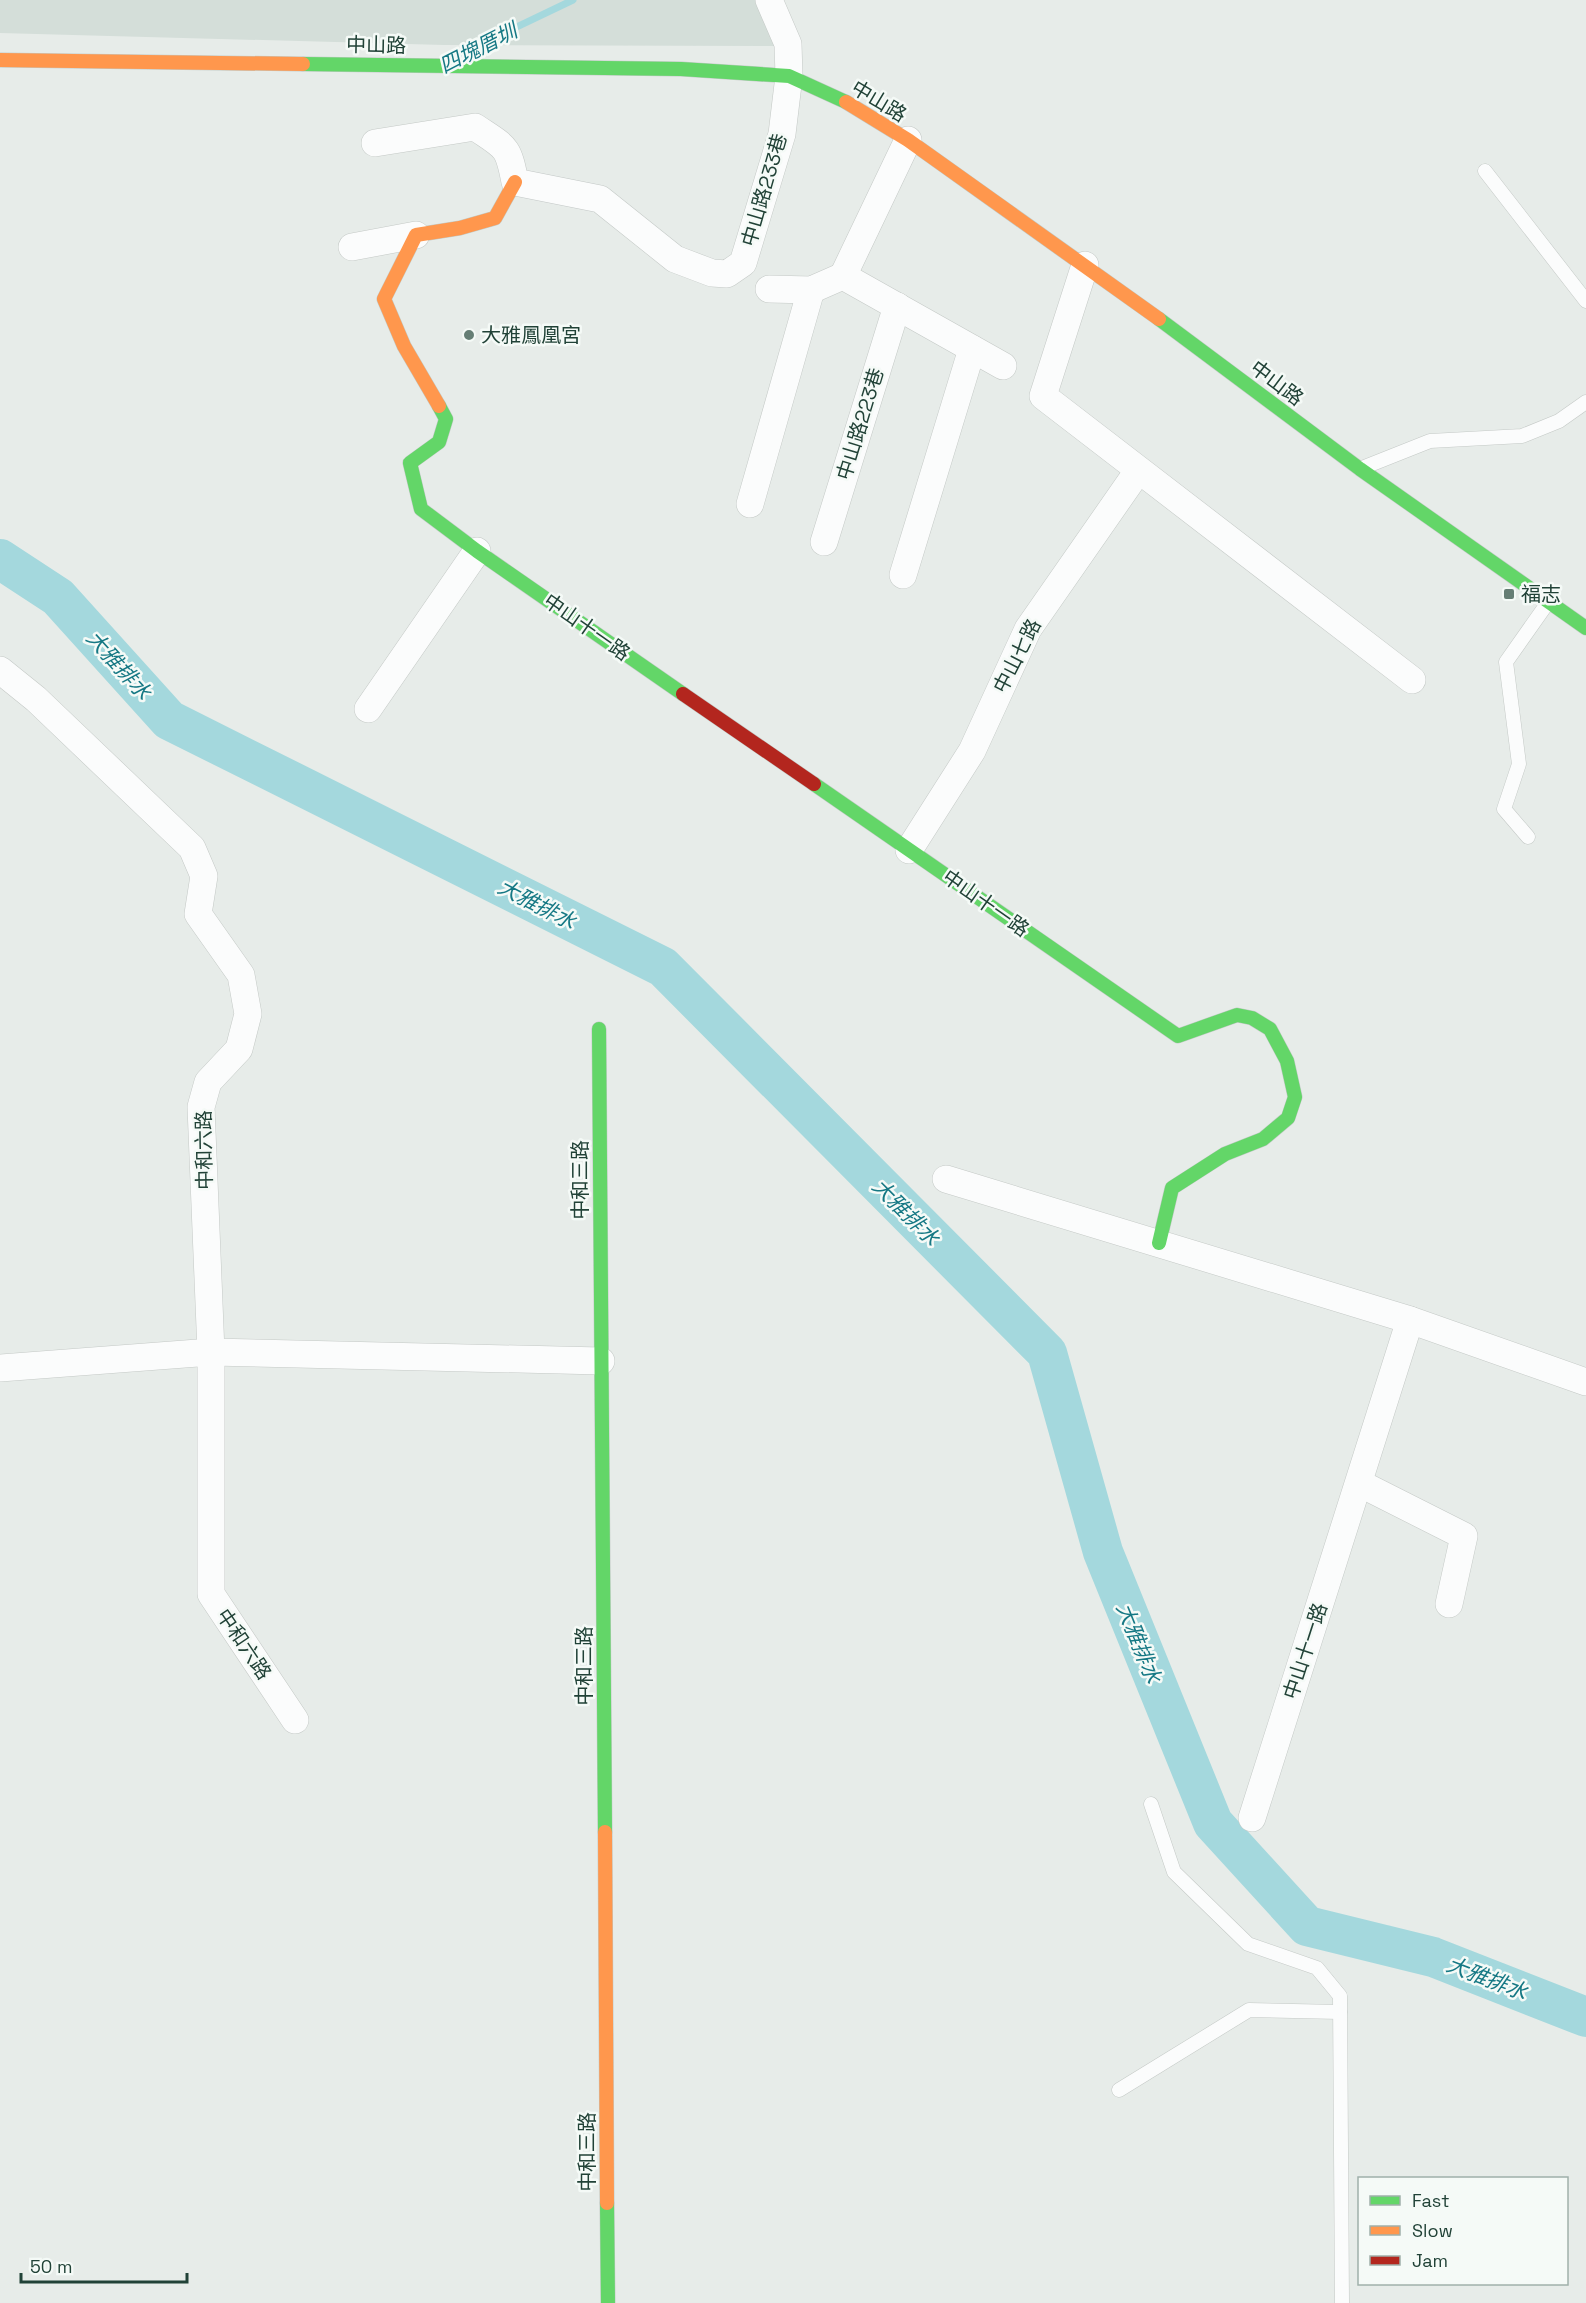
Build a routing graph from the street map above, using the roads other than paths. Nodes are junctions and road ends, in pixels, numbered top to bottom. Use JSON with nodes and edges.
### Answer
{"nodes":[{"id":1,"x":769,"y":0,"type":"edge"},
{"id":2,"x":0,"y":60,"type":"edge"},
{"id":3,"x":789,"y":76,"type":"junction"},
{"id":4,"x":908,"y":140,"type":"junction"},
{"id":5,"x":375,"y":143,"type":"dead end"},
{"id":6,"x":1485,"y":171,"type":"dead end"},
{"id":7,"x":515,"y":182,"type":"junction"},
{"id":8,"x":416,"y":235,"type":"junction"},
{"id":9,"x":352,"y":248,"type":"dead end"},
{"id":10,"x":1085,"y":265,"type":"junction"},
{"id":11,"x":843,"y":276,"type":"junction"},
{"id":12,"x":769,"y":289,"type":"dead end"},
{"id":13,"x":811,"y":290,"type":"junction"},
{"id":14,"x":1586,"y":301,"type":"edge"},
{"id":15,"x":897,"y":306,"type":"junction"},
{"id":16,"x":972,"y":349,"type":"junction"},
{"id":17,"x":1003,"y":366,"type":"dead end"},
{"id":18,"x":1586,"y":402,"type":"edge"},
{"id":19,"x":1360,"y":470,"type":"junction"},
{"id":20,"x":1138,"y":471,"type":"junction"},
{"id":21,"x":750,"y":504,"type":"dead end"},
{"id":22,"x":824,"y":542,"type":"dead end"},
{"id":23,"x":477,"y":550,"type":"junction"},
{"id":24,"x":903,"y":575,"type":"dead end"},
{"id":25,"x":1549,"y":601,"type":"junction"},
{"id":26,"x":1586,"y":628,"type":"edge"},
{"id":27,"x":0,"y":670,"type":"edge"},
{"id":28,"x":1412,"y":680,"type":"dead end"},
{"id":29,"x":368,"y":709,"type":"dead end"},
{"id":30,"x":1528,"y":837,"type":"dead end"},
{"id":31,"x":909,"y":850,"type":"junction"},
{"id":32,"x":599,"y":1029,"type":"dead end"},
{"id":33,"x":946,"y":1179,"type":"dead end"},
{"id":34,"x":1159,"y":1243,"type":"junction"},
{"id":35,"x":1410,"y":1320,"type":"junction"},
{"id":36,"x":211,"y":1352,"type":"junction"},
{"id":37,"x":601,"y":1362,"type":"junction"},
{"id":38,"x":0,"y":1368,"type":"edge"},
{"id":39,"x":1585,"y":1378,"type":"edge"},
{"id":40,"x":1359,"y":1483,"type":"junction"},
{"id":41,"x":1449,"y":1604,"type":"dead end"},
{"id":42,"x":295,"y":1720,"type":"dead end"},
{"id":43,"x":1151,"y":1804,"type":"dead end"},
{"id":44,"x":1252,"y":1818,"type":"dead end"},
{"id":45,"x":1340,"y":2012,"type":"junction"},
{"id":46,"x":1119,"y":2090,"type":"dead end"},
{"id":47,"x":608,"y":2303,"type":"edge"},
{"id":48,"x":1342,"y":2303,"type":"edge"}],
"edges":[{"from":1,"to":3,"type":"street"},
{"from":2,"to":3,"type":"street","name":"中山路"},
{"from":3,"to":4,"type":"street","name":"中山路"},
{"from":3,"to":7,"type":"street","name":"中山路233巷"},
{"from":4,"to":10,"type":"street","name":"中山路"},
{"from":4,"to":11,"type":"street"},
{"from":5,"to":7,"type":"street"},
{"from":6,"to":14,"type":"lane"},
{"from":7,"to":8,"type":"street"},
{"from":8,"to":9,"type":"street"},
{"from":8,"to":23,"type":"street","name":"中山十一路"},
{"from":10,"to":19,"type":"street","name":"中山路"},
{"from":10,"to":20,"type":"street"},
{"from":11,"to":13,"type":"street"},
{"from":11,"to":15,"type":"street"},
{"from":12,"to":13,"type":"street"},
{"from":13,"to":21,"type":"street"},
{"from":15,"to":16,"type":"street"},
{"from":15,"to":22,"type":"street","name":"中山路223巷"},
{"from":16,"to":17,"type":"street"},
{"from":16,"to":24,"type":"street"},
{"from":18,"to":19,"type":"lane"},
{"from":19,"to":25,"type":"street","name":"中山路"},
{"from":20,"to":28,"type":"street"},
{"from":20,"to":31,"type":"street","name":"中山七路"},
{"from":23,"to":29,"type":"street"},
{"from":23,"to":31,"type":"street","name":"中山十一路"},
{"from":25,"to":26,"type":"street","name":"中山路"},
{"from":25,"to":30,"type":"lane"},
{"from":27,"to":36,"type":"street","name":"中和六路"},
{"from":31,"to":34,"type":"street","name":"中山十一路"},
{"from":32,"to":37,"type":"street","name":"中和三路"},
{"from":33,"to":34,"type":"street"},
{"from":34,"to":35,"type":"street"},
{"from":35,"to":39,"type":"street"},
{"from":35,"to":40,"type":"street","name":"中山十一路"},
{"from":36,"to":37,"type":"street"},
{"from":36,"to":38,"type":"street"},
{"from":36,"to":42,"type":"street","name":"中和六路"},
{"from":37,"to":47,"type":"street","name":"中和三路"},
{"from":40,"to":41,"type":"street"},
{"from":40,"to":44,"type":"street","name":"中山十一路"},
{"from":43,"to":45,"type":"lane"},
{"from":45,"to":46,"type":"lane"},
{"from":45,"to":48,"type":"lane"}]}
